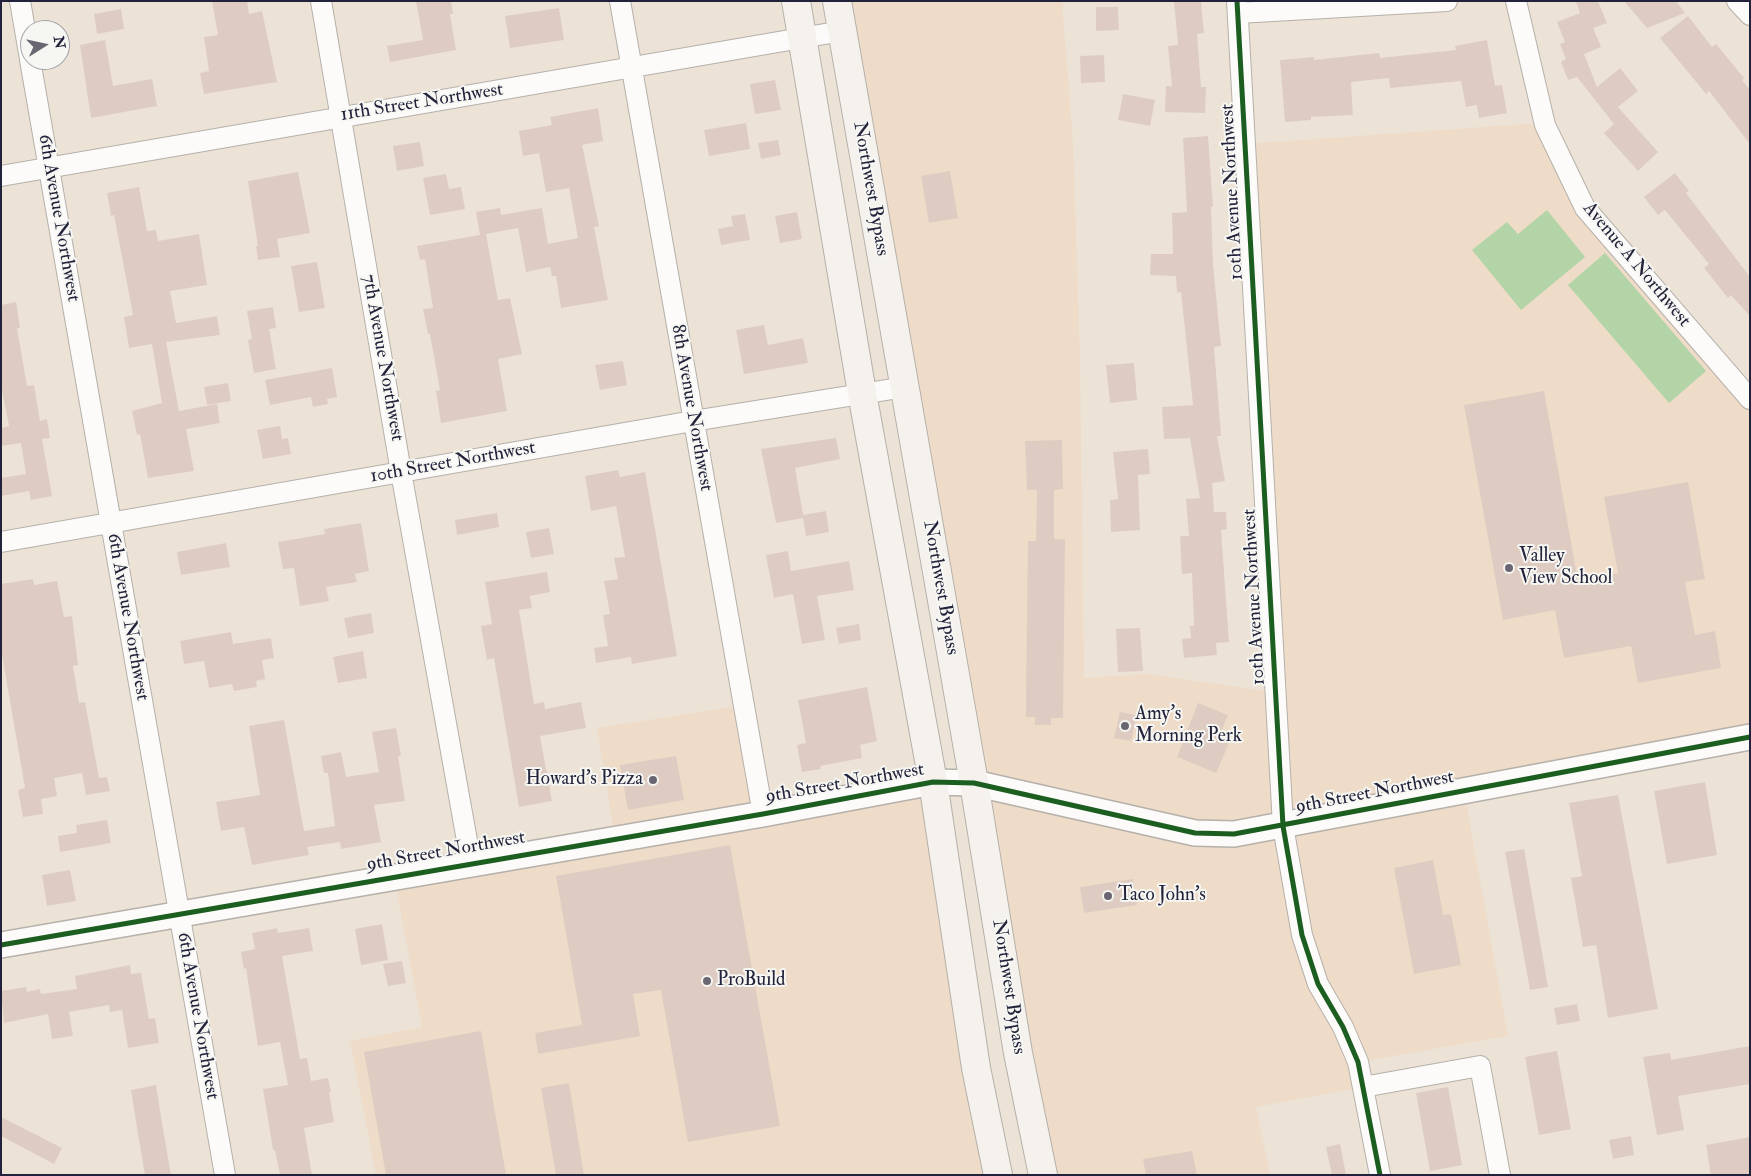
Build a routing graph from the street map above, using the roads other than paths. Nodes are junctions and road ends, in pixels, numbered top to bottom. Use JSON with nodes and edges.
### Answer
{"nodes":[{"id":1,"x":20,"y":1,"type":"edge"},
{"id":2,"x":321,"y":1,"type":"edge"},
{"id":3,"x":620,"y":1,"type":"edge"},
{"id":4,"x":796,"y":1,"type":"edge"},
{"id":5,"x":837,"y":1,"type":"edge"},
{"id":6,"x":1447,"y":1,"type":"edge"},
{"id":7,"x":1516,"y":1,"type":"edge"},
{"id":8,"x":1737,"y":1,"type":"edge"},
{"id":9,"x":1238,"y":7,"type":"edge"},
{"id":10,"x":1750,"y":15,"type":"edge"},
{"id":11,"x":23,"y":20,"type":"edge"},
{"id":12,"x":842,"y":31,"type":"junction"},
{"id":13,"x":802,"y":38,"type":"junction"},
{"id":14,"x":631,"y":68,"type":"junction"},
{"id":15,"x":32,"y":70,"type":"edge"},
{"id":16,"x":341,"y":116,"type":"junction"},
{"id":17,"x":49,"y":168,"type":"junction"},
{"id":18,"x":1,"y":176,"type":"edge"},
{"id":19,"x":905,"y":387,"type":"junction"},
{"id":20,"x":862,"y":394,"type":"junction"},
{"id":21,"x":1750,"y":399,"type":"edge"},
{"id":22,"x":693,"y":421,"type":"junction"},
{"id":23,"x":401,"y":472,"type":"junction"},
{"id":24,"x":111,"y":524,"type":"junction"},
{"id":25,"x":1,"y":542,"type":"edge"},
{"id":26,"x":1750,"y":737,"type":"edge"},
{"id":27,"x":933,"y":782,"type":"junction"},
{"id":28,"x":974,"y":783,"type":"junction"},
{"id":29,"x":764,"y":814,"type":"junction"},
{"id":30,"x":1283,"y":826,"type":"junction"},
{"id":31,"x":471,"y":863,"type":"junction"},
{"id":32,"x":180,"y":914,"type":"junction"},
{"id":33,"x":1,"y":945,"type":"edge"},
{"id":34,"x":1363,"y":1087,"type":"junction"},
{"id":35,"x":225,"y":1175,"type":"edge"},
{"id":36,"x":998,"y":1175,"type":"edge"},
{"id":37,"x":1043,"y":1175,"type":"edge"},
{"id":38,"x":1380,"y":1175,"type":"edge"},
{"id":39,"x":1500,"y":1175,"type":"edge"}],
"edges":[{"from":1,"to":11,"type":"street","name":"6th Avenue Northwest"},
{"from":2,"to":16,"type":"street","name":"7th Avenue Northwest"},
{"from":3,"to":14,"type":"street","name":"8th Avenue Northwest"},
{"from":4,"to":13,"type":"main road"},
{"from":5,"to":12,"type":"main road","name":"Northwest Bypass"},
{"from":6,"to":9,"type":"street"},
{"from":7,"to":21,"type":"street","name":"Avenue A Northwest"},
{"from":8,"to":10,"type":"street"},
{"from":9,"to":30,"type":"street","name":"10th Avenue Northwest"},
{"from":12,"to":13,"type":"street","name":"11th Street Northwest"},
{"from":12,"to":19,"type":"main road","name":"Northwest Bypass"},
{"from":13,"to":14,"type":"street","name":"11th Street Northwest"},
{"from":13,"to":20,"type":"main road"},
{"from":14,"to":16,"type":"street","name":"11th Street Northwest"},
{"from":14,"to":22,"type":"street","name":"8th Avenue Northwest"},
{"from":15,"to":17,"type":"street","name":"6th Avenue Northwest"},
{"from":16,"to":17,"type":"street","name":"11th Street Northwest"},
{"from":16,"to":23,"type":"street","name":"7th Avenue Northwest"},
{"from":17,"to":18,"type":"street","name":"11th Street Northwest"},
{"from":17,"to":24,"type":"street","name":"6th Avenue Northwest"},
{"from":19,"to":20,"type":"street","name":"10th Street Northwest"},
{"from":19,"to":28,"type":"main road","name":"Northwest Bypass"},
{"from":20,"to":22,"type":"street","name":"10th Street Northwest"},
{"from":20,"to":27,"type":"main road"},
{"from":22,"to":23,"type":"street","name":"10th Street Northwest"},
{"from":22,"to":29,"type":"street","name":"8th Avenue Northwest"},
{"from":23,"to":24,"type":"street","name":"10th Street Northwest"},
{"from":23,"to":31,"type":"street","name":"7th Avenue Northwest"},
{"from":24,"to":25,"type":"street","name":"10th Street Northwest"},
{"from":24,"to":32,"type":"street","name":"6th Avenue Northwest"},
{"from":26,"to":30,"type":"street","name":"9th Street Northwest"},
{"from":27,"to":28,"type":"street","name":"9th Street Northwest"},
{"from":27,"to":29,"type":"street","name":"9th Street Northwest"},
{"from":27,"to":36,"type":"main road"},
{"from":28,"to":30,"type":"street","name":"9th Street Northwest"},
{"from":28,"to":37,"type":"main road","name":"Northwest Bypass"},
{"from":29,"to":31,"type":"street","name":"9th Street Northwest"},
{"from":30,"to":34,"type":"street","name":"10th Avenue Northwest"},
{"from":31,"to":32,"type":"street","name":"9th Street Northwest"},
{"from":32,"to":33,"type":"street","name":"9th Street Northwest"},
{"from":32,"to":35,"type":"street","name":"6th Avenue Northwest"},
{"from":34,"to":38,"type":"street","name":"10th Avenue Northwest"},
{"from":34,"to":39,"type":"street"}]}
